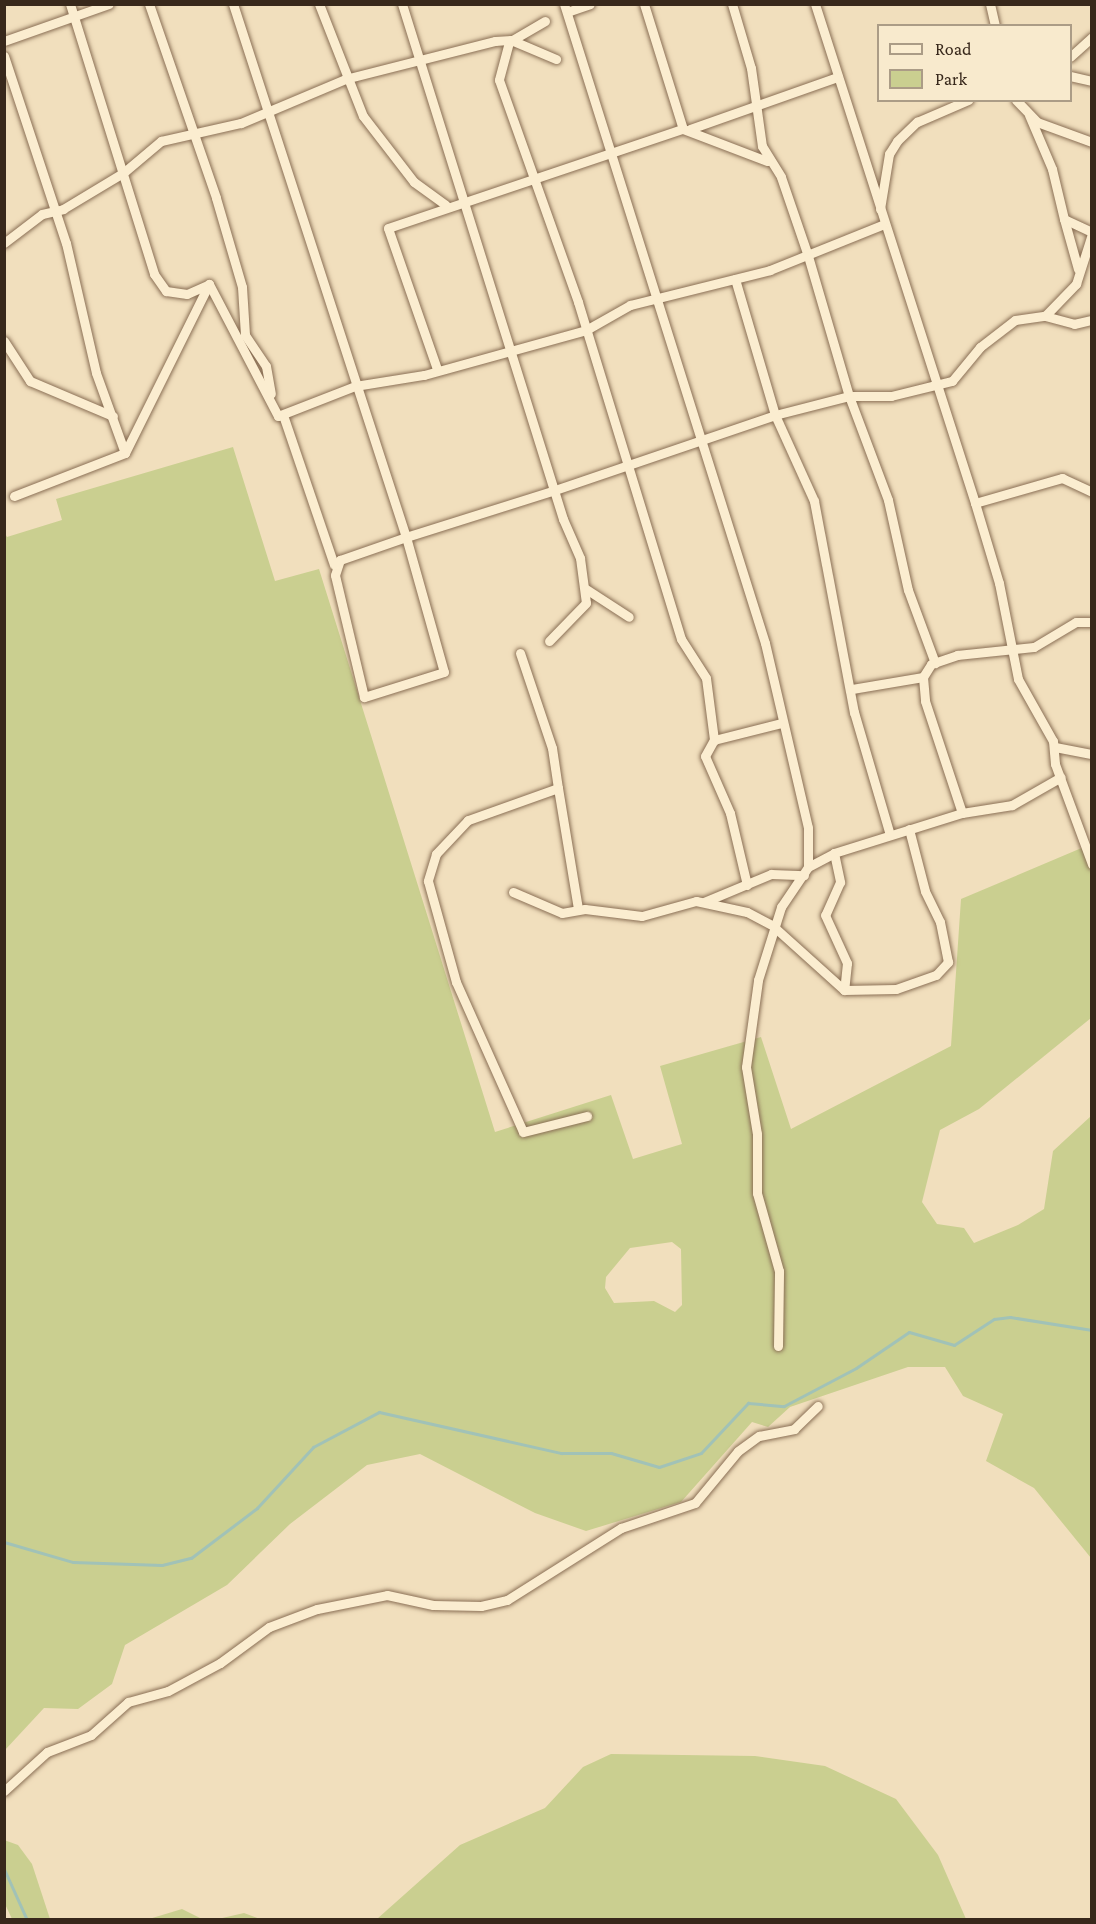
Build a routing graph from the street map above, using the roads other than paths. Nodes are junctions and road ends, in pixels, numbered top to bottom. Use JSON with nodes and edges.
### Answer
{"nodes":[{"id":1,"x":70,"y":4,"type":"edge"},
{"id":2,"x":109,"y":4,"type":"edge"},
{"id":3,"x":149,"y":4,"type":"edge"},
{"id":4,"x":233,"y":4,"type":"edge"},
{"id":5,"x":319,"y":4,"type":"edge"},
{"id":6,"x":402,"y":4,"type":"edge"},
{"id":7,"x":590,"y":4,"type":"edge"},
{"id":8,"x":644,"y":4,"type":"edge"},
{"id":9,"x":732,"y":4,"type":"edge"},
{"id":10,"x":814,"y":4,"type":"edge"},
{"id":11,"x":990,"y":4,"type":"edge"},
{"id":12,"x":565,"y":8,"type":"edge"},
{"id":13,"x":74,"y":16,"type":"junction"},
{"id":14,"x":545,"y":21,"type":"dead end"},
{"id":15,"x":995,"y":24,"type":"edge"},
{"id":16,"x":1092,"y":37,"type":"edge"},
{"id":17,"x":4,"y":40,"type":"edge"},
{"id":18,"x":511,"y":40,"type":"junction"},
{"id":19,"x":4,"y":56,"type":"edge"},
{"id":20,"x":1072,"y":56,"type":"edge"},
{"id":21,"x":417,"y":58,"type":"junction"},
{"id":22,"x":556,"y":59,"type":"dead end"},
{"id":23,"x":1072,"y":76,"type":"edge"},
{"id":24,"x":838,"y":77,"type":"junction"},
{"id":25,"x":345,"y":78,"type":"junction"},
{"id":26,"x":1092,"y":81,"type":"edge"},
{"id":27,"x":963,"y":102,"type":"edge"},
{"id":28,"x":1018,"y":102,"type":"edge"},
{"id":29,"x":756,"y":106,"type":"junction"},
{"id":30,"x":267,"y":112,"type":"junction"},
{"id":31,"x":1029,"y":115,"type":"junction"},
{"id":32,"x":687,"y":129,"type":"junction"},
{"id":33,"x":195,"y":132,"type":"junction"},
{"id":34,"x":1091,"y":142,"type":"edge"},
{"id":35,"x":606,"y":150,"type":"junction"},
{"id":36,"x":766,"y":160,"type":"junction"},
{"id":37,"x":123,"y":172,"type":"junction"},
{"id":38,"x":535,"y":180,"type":"junction"},
{"id":39,"x":462,"y":201,"type":"junction"},
{"id":40,"x":446,"y":205,"type":"junction"},
{"id":41,"x":52,"y":208,"type":"junction"},
{"id":42,"x":879,"y":215,"type":"junction"},
{"id":43,"x":1064,"y":219,"type":"junction"},
{"id":44,"x":882,"y":225,"type":"junction"},
{"id":45,"x":1092,"y":233,"type":"edge"},
{"id":46,"x":4,"y":243,"type":"edge"},
{"id":47,"x":808,"y":256,"type":"junction"},
{"id":48,"x":1079,"y":270,"type":"junction"},
{"id":49,"x":735,"y":279,"type":"junction"},
{"id":50,"x":209,"y":284,"type":"junction"},
{"id":51,"x":658,"y":296,"type":"junction"},
{"id":52,"x":1045,"y":316,"type":"junction"},
{"id":53,"x":1092,"y":320,"type":"edge"},
{"id":54,"x":586,"y":330,"type":"junction"},
{"id":55,"x":5,"y":343,"type":"edge"},
{"id":56,"x":509,"y":350,"type":"junction"},
{"id":57,"x":437,"y":369,"type":"junction"},
{"id":58,"x":935,"y":383,"type":"junction"},
{"id":59,"x":355,"y":386,"type":"junction"},
{"id":60,"x":849,"y":396,"type":"junction"},
{"id":61,"x":775,"y":415,"type":"junction"},
{"id":62,"x":280,"y":416,"type":"junction"},
{"id":63,"x":113,"y":417,"type":"junction"},
{"id":64,"x":700,"y":439,"type":"junction"},
{"id":65,"x":125,"y":453,"type":"junction"},
{"id":66,"x":627,"y":464,"type":"junction"},
{"id":67,"x":555,"y":490,"type":"junction"},
{"id":68,"x":1092,"y":492,"type":"edge"},
{"id":69,"x":14,"y":496,"type":"dead end"},
{"id":70,"x":975,"y":503,"type":"junction"},
{"id":71,"x":406,"y":537,"type":"junction"},
{"id":72,"x":334,"y":565,"type":"junction"},
{"id":73,"x":586,"y":589,"type":"junction"},
{"id":74,"x":629,"y":617,"type":"dead end"},
{"id":75,"x":1092,"y":622,"type":"edge"},
{"id":76,"x":1008,"y":630,"type":"junction"},
{"id":77,"x":549,"y":641,"type":"dead end"},
{"id":78,"x":995,"y":650,"type":"junction"},
{"id":79,"x":520,"y":653,"type":"dead end"},
{"id":80,"x":1012,"y":653,"type":"junction"},
{"id":81,"x":935,"y":663,"type":"junction"},
{"id":82,"x":923,"y":677,"type":"junction"},
{"id":83,"x":852,"y":689,"type":"junction"},
{"id":84,"x":781,"y":723,"type":"junction"},
{"id":85,"x":714,"y":740,"type":"junction"},
{"id":86,"x":1055,"y":747,"type":"junction"},
{"id":87,"x":1092,"y":754,"type":"edge"},
{"id":88,"x":1061,"y":777,"type":"junction"},
{"id":89,"x":558,"y":788,"type":"junction"},
{"id":90,"x":962,"y":813,"type":"junction"},
{"id":91,"x":909,"y":829,"type":"junction"},
{"id":92,"x":890,"y":835,"type":"junction"},
{"id":93,"x":834,"y":853,"type":"junction"},
{"id":94,"x":1092,"y":864,"type":"edge"},
{"id":95,"x":806,"y":871,"type":"junction"},
{"id":96,"x":747,"y":885,"type":"junction"},
{"id":97,"x":513,"y":892,"type":"dead end"},
{"id":98,"x":704,"y":902,"type":"junction"},
{"id":99,"x":578,"y":909,"type":"junction"},
{"id":100,"x":773,"y":927,"type":"junction"},
{"id":101,"x":844,"y":990,"type":"junction"},
{"id":102,"x":587,"y":1116,"type":"dead end"},
{"id":103,"x":778,"y":1346,"type":"dead end"},
{"id":104,"x":818,"y":1406,"type":"dead end"},
{"id":105,"x":4,"y":1791,"type":"edge"}],
"edges":[{"from":1,"to":13,"type":"street"},
{"from":2,"to":13,"type":"street"},
{"from":3,"to":33,"type":"street"},
{"from":4,"to":30,"type":"street"},
{"from":5,"to":25,"type":"street"},
{"from":6,"to":21,"type":"street"},
{"from":7,"to":12,"type":"street"},
{"from":8,"to":32,"type":"street"},
{"from":9,"to":29,"type":"street"},
{"from":10,"to":24,"type":"street"},
{"from":11,"to":15,"type":"street"},
{"from":12,"to":35,"type":"street"},
{"from":13,"to":17,"type":"street"},
{"from":13,"to":37,"type":"street"},
{"from":14,"to":18,"type":"street"},
{"from":16,"to":20,"type":"street"},
{"from":18,"to":21,"type":"street"},
{"from":18,"to":22,"type":"street"},
{"from":18,"to":38,"type":"street"},
{"from":19,"to":41,"type":"street"},
{"from":21,"to":25,"type":"street"},
{"from":21,"to":39,"type":"street"},
{"from":23,"to":26,"type":"street"},
{"from":24,"to":29,"type":"street"},
{"from":24,"to":42,"type":"street"},
{"from":25,"to":30,"type":"street"},
{"from":25,"to":40,"type":"street"},
{"from":27,"to":42,"type":"street"},
{"from":28,"to":31,"type":"street"},
{"from":29,"to":32,"type":"street"},
{"from":29,"to":36,"type":"street"},
{"from":30,"to":33,"type":"street"},
{"from":30,"to":59,"type":"street"},
{"from":31,"to":34,"type":"street"},
{"from":31,"to":43,"type":"street"},
{"from":32,"to":35,"type":"street"},
{"from":32,"to":36,"type":"street"},
{"from":33,"to":37,"type":"street"},
{"from":33,"to":62,"type":"street"},
{"from":35,"to":38,"type":"street"},
{"from":35,"to":51,"type":"street"},
{"from":36,"to":47,"type":"street"},
{"from":37,"to":41,"type":"street"},
{"from":37,"to":50,"type":"street"},
{"from":38,"to":39,"type":"street"},
{"from":38,"to":54,"type":"street"},
{"from":39,"to":40,"type":"street"},
{"from":39,"to":56,"type":"street"},
{"from":40,"to":57,"type":"street"},
{"from":41,"to":46,"type":"street"},
{"from":41,"to":63,"type":"street"},
{"from":42,"to":44,"type":"street"},
{"from":43,"to":45,"type":"street"},
{"from":43,"to":48,"type":"street"},
{"from":44,"to":47,"type":"street"},
{"from":44,"to":58,"type":"street"},
{"from":45,"to":48,"type":"street"},
{"from":47,"to":49,"type":"street"},
{"from":47,"to":60,"type":"street"},
{"from":48,"to":52,"type":"street"},
{"from":49,"to":51,"type":"street"},
{"from":49,"to":61,"type":"street"},
{"from":50,"to":62,"type":"street"},
{"from":50,"to":65,"type":"street"},
{"from":51,"to":54,"type":"street"},
{"from":51,"to":64,"type":"street"},
{"from":52,"to":53,"type":"street"},
{"from":52,"to":58,"type":"street"},
{"from":54,"to":56,"type":"street"},
{"from":54,"to":66,"type":"street"},
{"from":55,"to":63,"type":"street"},
{"from":56,"to":57,"type":"street"},
{"from":56,"to":67,"type":"street"},
{"from":57,"to":59,"type":"street"},
{"from":58,"to":60,"type":"street"},
{"from":58,"to":70,"type":"street"},
{"from":59,"to":62,"type":"street"},
{"from":59,"to":71,"type":"street"},
{"from":60,"to":61,"type":"street"},
{"from":60,"to":81,"type":"street"},
{"from":61,"to":64,"type":"street"},
{"from":61,"to":83,"type":"street"},
{"from":62,"to":72,"type":"street"},
{"from":63,"to":65,"type":"street"},
{"from":64,"to":66,"type":"street"},
{"from":64,"to":84,"type":"street"},
{"from":65,"to":69,"type":"street"},
{"from":66,"to":67,"type":"street"},
{"from":66,"to":85,"type":"street"},
{"from":67,"to":71,"type":"street"},
{"from":67,"to":73,"type":"street"},
{"from":68,"to":70,"type":"street"},
{"from":70,"to":76,"type":"street"},
{"from":71,"to":72,"type":"street"},
{"from":71,"to":72,"type":"street"},
{"from":73,"to":74,"type":"street"},
{"from":73,"to":77,"type":"street"},
{"from":75,"to":80,"type":"street"},
{"from":76,"to":78,"type":"street"},
{"from":76,"to":80,"type":"street"},
{"from":78,"to":80,"type":"street"},
{"from":78,"to":81,"type":"street"},
{"from":79,"to":89,"type":"street"},
{"from":80,"to":86,"type":"street"},
{"from":81,"to":82,"type":"street"},
{"from":82,"to":83,"type":"street"},
{"from":82,"to":90,"type":"street"},
{"from":83,"to":92,"type":"street"},
{"from":84,"to":85,"type":"street"},
{"from":84,"to":95,"type":"street"},
{"from":85,"to":96,"type":"street"},
{"from":86,"to":87,"type":"street"},
{"from":86,"to":88,"type":"street"},
{"from":88,"to":90,"type":"street"},
{"from":88,"to":94,"type":"street"},
{"from":89,"to":99,"type":"street"},
{"from":89,"to":102,"type":"street"},
{"from":90,"to":91,"type":"street"},
{"from":91,"to":92,"type":"street"},
{"from":91,"to":101,"type":"street"},
{"from":92,"to":93,"type":"street"},
{"from":93,"to":95,"type":"street"},
{"from":93,"to":101,"type":"street"},
{"from":95,"to":96,"type":"street"},
{"from":95,"to":100,"type":"street"},
{"from":96,"to":98,"type":"street"},
{"from":97,"to":99,"type":"street"},
{"from":98,"to":99,"type":"street"},
{"from":98,"to":100,"type":"street"},
{"from":100,"to":101,"type":"street"},
{"from":100,"to":103,"type":"street"},
{"from":104,"to":105,"type":"street"}]}
